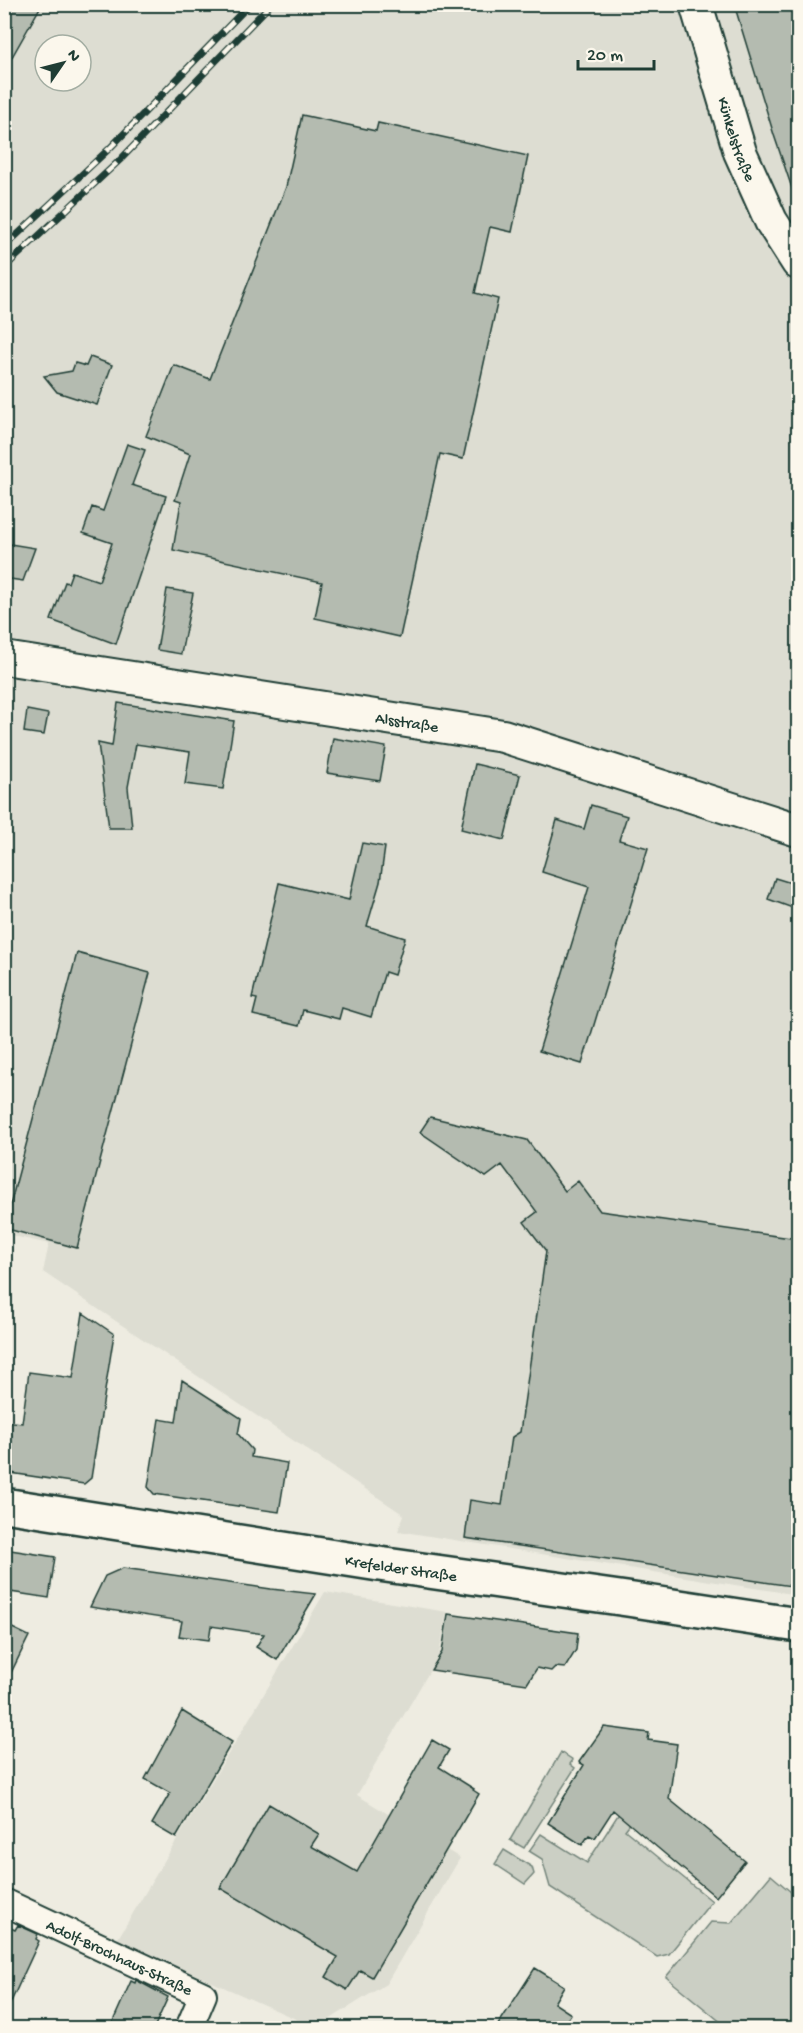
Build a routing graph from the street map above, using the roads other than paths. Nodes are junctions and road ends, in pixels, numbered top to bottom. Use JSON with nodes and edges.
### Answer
{"nodes":[{"id":1,"x":696,"y":4,"type":"edge"},
{"id":2,"x":798,"y":263,"type":"edge"},
{"id":3,"x":4,"y":658,"type":"edge"},
{"id":4,"x":798,"y":830,"type":"edge"},
{"id":5,"x":4,"y":1506,"type":"edge"},
{"id":6,"x":798,"y":1625,"type":"edge"},
{"id":7,"x":4,"y":1902,"type":"edge"},
{"id":8,"x":189,"y":2028,"type":"edge"}],
"edges":[{"from":1,"to":2,"type":"street","name":"Künkelstraße"},
{"from":3,"to":4,"type":"street","name":"Alsstraße"},
{"from":5,"to":6,"type":"main road","name":"Krefelder Straße"},
{"from":7,"to":8,"type":"street","name":"Adolf-Brochhaus-Straße"}]}
